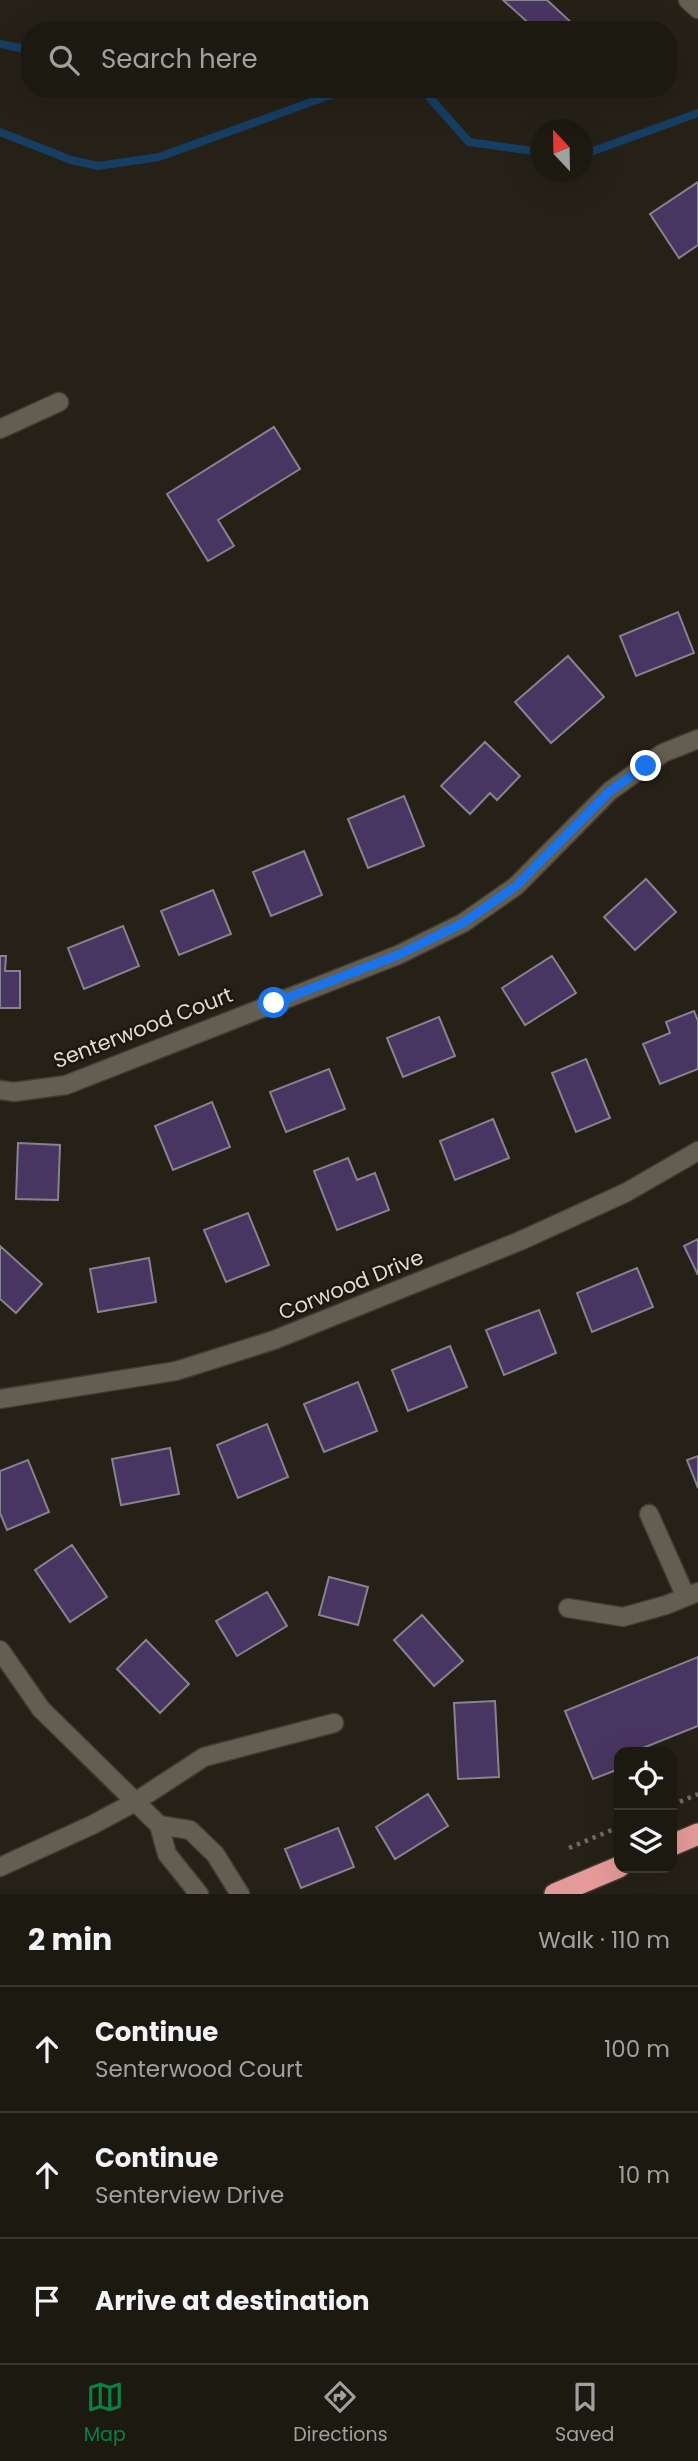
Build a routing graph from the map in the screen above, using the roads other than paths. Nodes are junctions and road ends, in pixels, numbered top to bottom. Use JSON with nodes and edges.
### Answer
{"nodes":[{"id":1,"x":688,"y":0,"type":"edge"},
{"id":2,"x":698,"y":9,"type":"edge"},
{"id":3,"x":59,"y":402,"type":"dead end"},
{"id":4,"x":0,"y":429,"type":"edge"},
{"id":5,"x":698,"y":739,"type":"edge"},
{"id":6,"x":0,"y":1090,"type":"edge"},
{"id":7,"x":698,"y":1151,"type":"edge"},
{"id":8,"x":0,"y":1399,"type":"edge"},
{"id":9,"x":649,"y":1514,"type":"dead end"},
{"id":10,"x":692,"y":1595,"type":"edge"},
{"id":11,"x":568,"y":1608,"type":"dead end"},
{"id":12,"x":0,"y":1650,"type":"edge"},
{"id":13,"x":334,"y":1723,"type":"dead end"},
{"id":14,"x":135,"y":1802,"type":"junction"},
{"id":15,"x":159,"y":1825,"type":"junction"},
{"id":16,"x":698,"y":1834,"type":"edge"},
{"id":17,"x":677,"y":1843,"type":"edge"},
{"id":18,"x":0,"y":1867,"type":"edge"},
{"id":19,"x":614,"y":1869,"type":"edge"},
{"id":20,"x":199,"y":1894,"type":"edge"},
{"id":21,"x":240,"y":1894,"type":"edge"},
{"id":22,"x":555,"y":1894,"type":"edge"}],
"edges":[{"from":1,"to":2,"type":"street"},
{"from":3,"to":4,"type":"street"},
{"from":5,"to":6,"type":"street","name":"Senterwood Court"},
{"from":7,"to":8,"type":"street","name":"Corwood Drive"},
{"from":9,"to":10,"type":"street"},
{"from":10,"to":11,"type":"street"},
{"from":12,"to":14,"type":"street"},
{"from":13,"to":14,"type":"street"},
{"from":14,"to":15,"type":"street"},
{"from":14,"to":18,"type":"street"},
{"from":15,"to":20,"type":"street"},
{"from":15,"to":21,"type":"street"},
{"from":16,"to":17,"type":"highway"},
{"from":19,"to":22,"type":"highway"}]}
